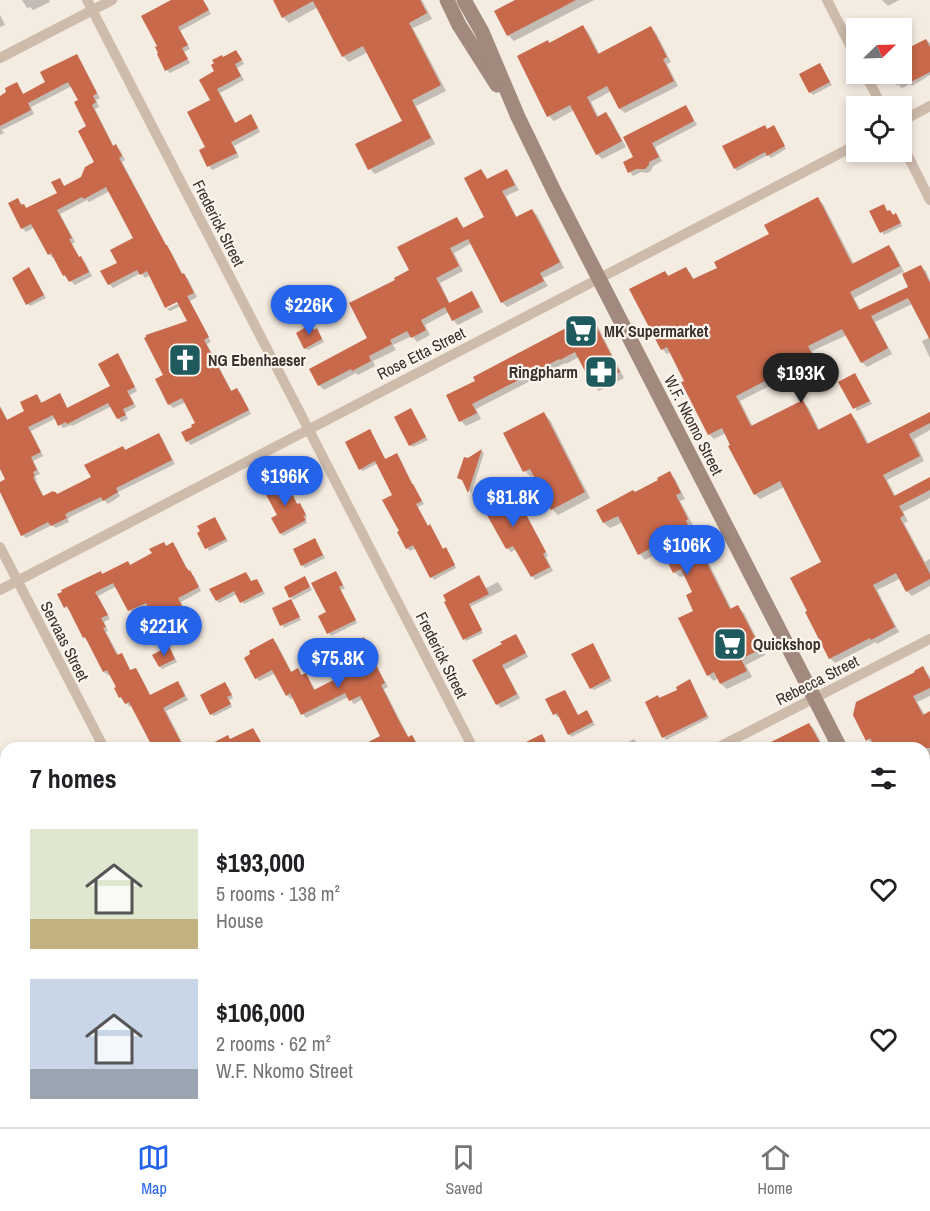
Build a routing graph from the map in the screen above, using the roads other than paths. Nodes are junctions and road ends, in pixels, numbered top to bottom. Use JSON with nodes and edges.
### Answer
{"nodes":[{"id":1,"x":112,"y":0,"type":"edge"},
{"id":2,"x":447,"y":0,"type":"edge"},
{"id":3,"x":464,"y":0,"type":"edge"},
{"id":4,"x":827,"y":0,"type":"edge"},
{"id":5,"x":89,"y":5,"type":"edge"},
{"id":6,"x":846,"y":37,"type":"edge"},
{"id":7,"x":0,"y":58,"type":"edge"},
{"id":8,"x":930,"y":106,"type":"edge"},
{"id":9,"x":912,"y":116,"type":"edge"},
{"id":10,"x":518,"y":117,"type":"junction"},
{"id":11,"x":846,"y":150,"type":"edge"},
{"id":12,"x":911,"y":162,"type":"edge"},
{"id":13,"x":930,"y":200,"type":"edge"},
{"id":14,"x":599,"y":278,"type":"junction"},
{"id":15,"x":308,"y":429,"type":"junction"},
{"id":16,"x":0,"y":547,"type":"edge"},
{"id":17,"x":18,"y":581,"type":"junction"},
{"id":18,"x":0,"y":590,"type":"edge"},
{"id":19,"x":930,"y":639,"type":"edge"},
{"id":20,"x":814,"y":699,"type":"junction"},
{"id":21,"x":101,"y":742,"type":"edge"},
{"id":22,"x":470,"y":742,"type":"edge"},
{"id":23,"x":729,"y":742,"type":"edge"},
{"id":24,"x":837,"y":742,"type":"edge"}],
"edges":[{"from":1,"to":5,"type":"street"},
{"from":2,"to":10,"type":"main road","name":"W.F. Nkomo Street"},
{"from":3,"to":10,"type":"main road","name":"W.F. Nkomo Street"},
{"from":4,"to":6,"type":"street"},
{"from":5,"to":7,"type":"street"},
{"from":5,"to":15,"type":"street","name":"Frederick Street"},
{"from":8,"to":9,"type":"street"},
{"from":10,"to":14,"type":"main road","name":"W.F. Nkomo Street"},
{"from":11,"to":14,"type":"street","name":"Rose Etta Street"},
{"from":12,"to":13,"type":"street"},
{"from":14,"to":15,"type":"street","name":"Rose Etta Street"},
{"from":14,"to":20,"type":"main road","name":"W.F. Nkomo Street"},
{"from":15,"to":17,"type":"street","name":"Rose Etta Street"},
{"from":15,"to":22,"type":"street","name":"Frederick Street"},
{"from":16,"to":17,"type":"street","name":"Servaas Street"},
{"from":17,"to":18,"type":"street","name":"Rose Etta Street"},
{"from":17,"to":21,"type":"street","name":"Servaas Street"},
{"from":19,"to":20,"type":"street","name":"Rebecca Street"},
{"from":20,"to":23,"type":"street","name":"Rebecca Street"},
{"from":20,"to":24,"type":"main road","name":"W.F. Nkomo Street"}]}
